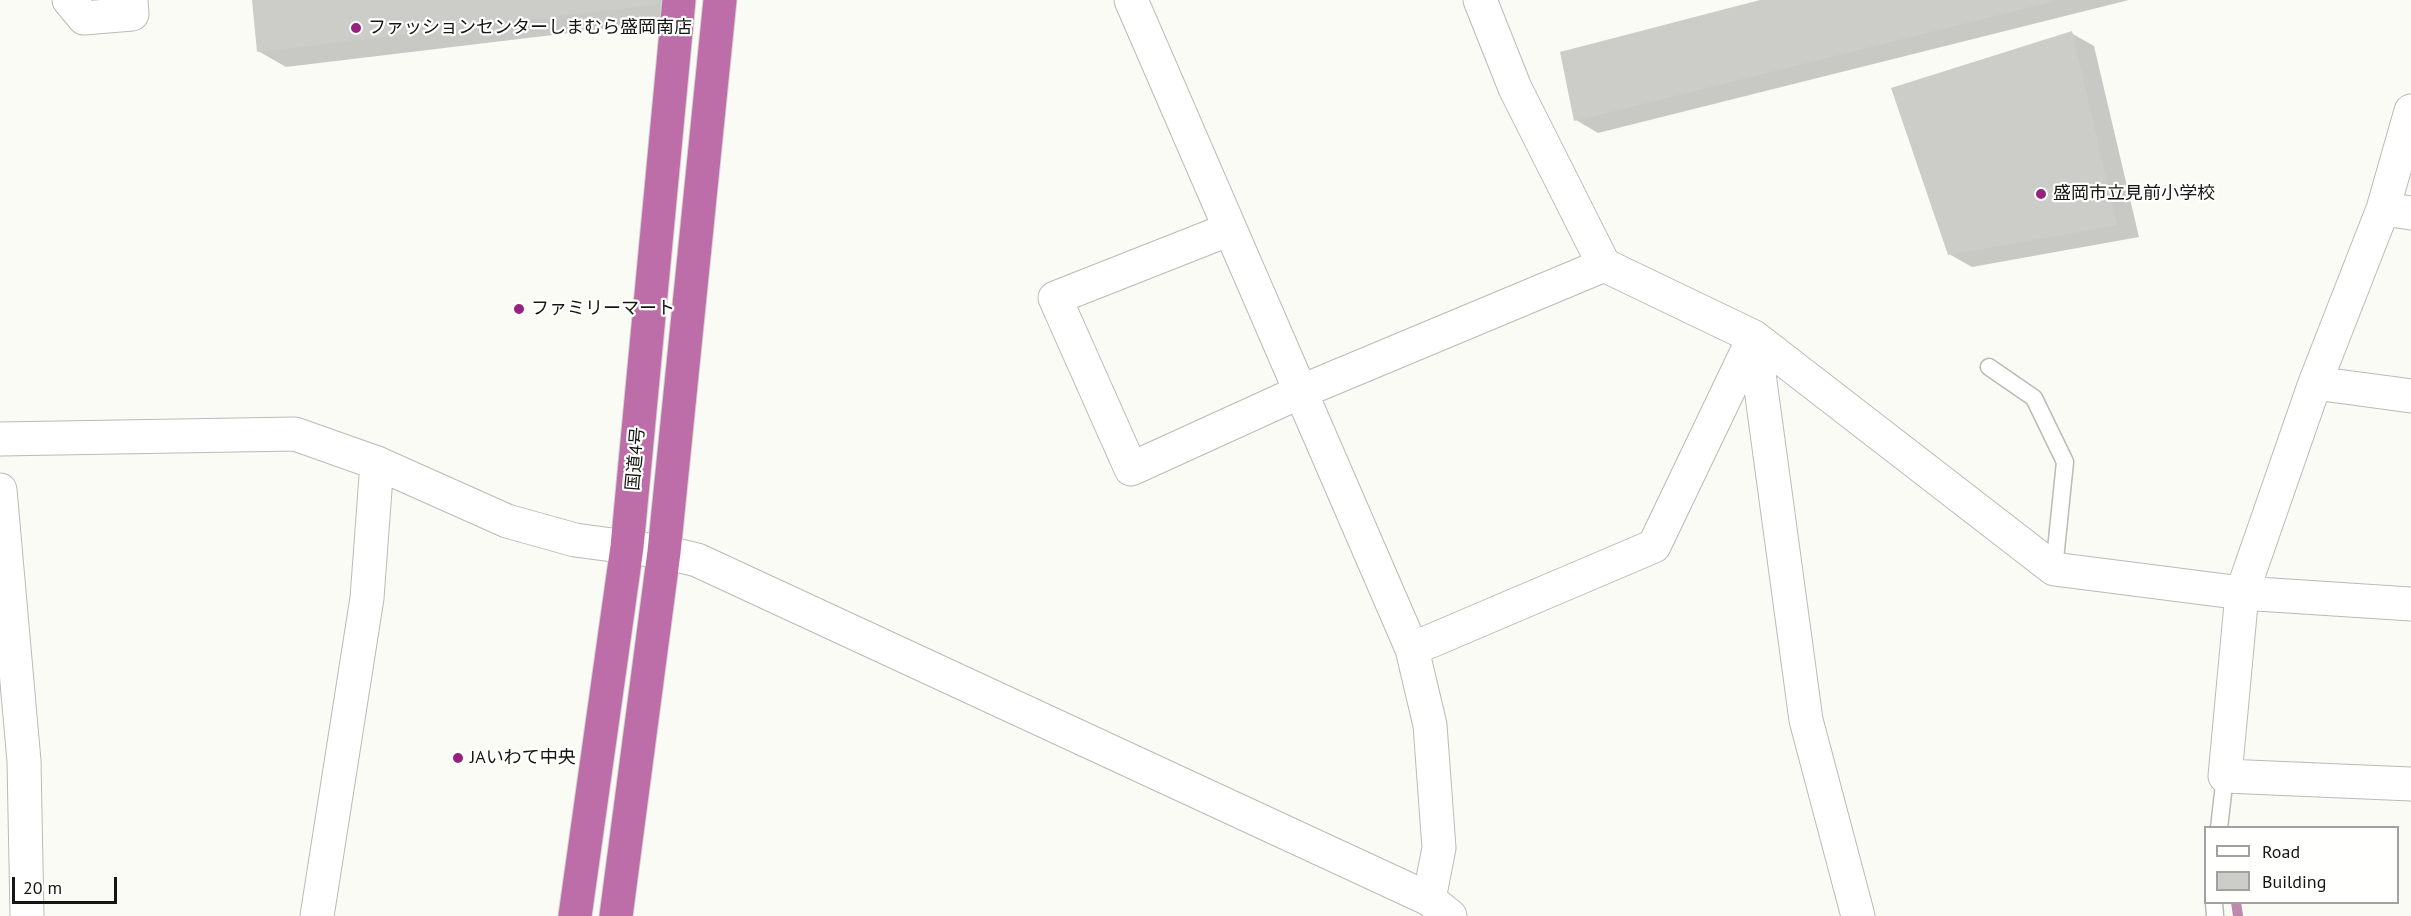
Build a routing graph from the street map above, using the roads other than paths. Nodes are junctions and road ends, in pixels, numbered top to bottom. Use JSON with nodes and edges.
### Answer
{"nodes":[{"id":1,"x":69,"y":0,"type":"edge"},
{"id":2,"x":131,"y":0,"type":"edge"},
{"id":3,"x":720,"y":0,"type":"edge"},
{"id":4,"x":1131,"y":0,"type":"edge"},
{"id":5,"x":1480,"y":0,"type":"edge"},
{"id":6,"x":684,"y":1,"type":"edge"},
{"id":7,"x":2411,"y":111,"type":"edge"},
{"id":8,"x":2397,"y":211,"type":"edge"},
{"id":9,"x":1230,"y":229,"type":"junction"},
{"id":10,"x":1604,"y":264,"type":"junction"},
{"id":11,"x":1754,"y":337,"type":"junction"},
{"id":12,"x":1989,"y":367,"type":"dead end"},
{"id":13,"x":2315,"y":383,"type":"junction"},
{"id":14,"x":1300,"y":392,"type":"junction"},
{"id":15,"x":2411,"y":396,"type":"edge"},
{"id":16,"x":0,"y":439,"type":"edge"},
{"id":17,"x":377,"y":464,"type":"junction"},
{"id":18,"x":0,"y":490,"type":"edge"},
{"id":19,"x":627,"y":547,"type":"junction"},
{"id":20,"x":664,"y":552,"type":"junction"},
{"id":21,"x":2054,"y":569,"type":"junction"},
{"id":22,"x":4,"y":579,"type":"edge"},
{"id":23,"x":2242,"y":592,"type":"junction"},
{"id":24,"x":2411,"y":604,"type":"edge"},
{"id":25,"x":1412,"y":649,"type":"junction"},
{"id":26,"x":2225,"y":776,"type":"junction"},
{"id":27,"x":2411,"y":784,"type":"edge"},
{"id":28,"x":2219,"y":826,"type":"edge"},
{"id":29,"x":1440,"y":908,"type":"edge"},
{"id":30,"x":27,"y":916,"type":"edge"},
{"id":31,"x":316,"y":916,"type":"edge"},
{"id":32,"x":575,"y":916,"type":"edge"},
{"id":33,"x":616,"y":916,"type":"edge"},
{"id":34,"x":1858,"y":916,"type":"edge"}],
"edges":[{"from":1,"to":2,"type":"street"},
{"from":3,"to":20,"type":"highway","name":"国道4号"},
{"from":4,"to":9,"type":"street"},
{"from":5,"to":10,"type":"street"},
{"from":6,"to":19,"type":"highway","name":"国道4号"},
{"from":7,"to":8,"type":"street"},
{"from":8,"to":13,"type":"street"},
{"from":9,"to":14,"type":"street"},
{"from":9,"to":14,"type":"street"},
{"from":10,"to":11,"type":"street"},
{"from":10,"to":14,"type":"street"},
{"from":11,"to":21,"type":"street"},
{"from":11,"to":25,"type":"street"},
{"from":11,"to":34,"type":"street"},
{"from":12,"to":21,"type":"lane"},
{"from":13,"to":15,"type":"street"},
{"from":13,"to":23,"type":"street"},
{"from":14,"to":25,"type":"street"},
{"from":16,"to":17,"type":"street"},
{"from":17,"to":19,"type":"street"},
{"from":17,"to":31,"type":"street"},
{"from":18,"to":22,"type":"street"},
{"from":19,"to":20,"type":"street"},
{"from":19,"to":32,"type":"highway","name":"国道4号"},
{"from":20,"to":29,"type":"street"},
{"from":20,"to":33,"type":"highway","name":"国道4号"},
{"from":21,"to":23,"type":"street"},
{"from":22,"to":30,"type":"street"},
{"from":23,"to":24,"type":"street"},
{"from":23,"to":26,"type":"street"},
{"from":25,"to":29,"type":"street"},
{"from":26,"to":27,"type":"street"},
{"from":26,"to":28,"type":"lane"}]}
